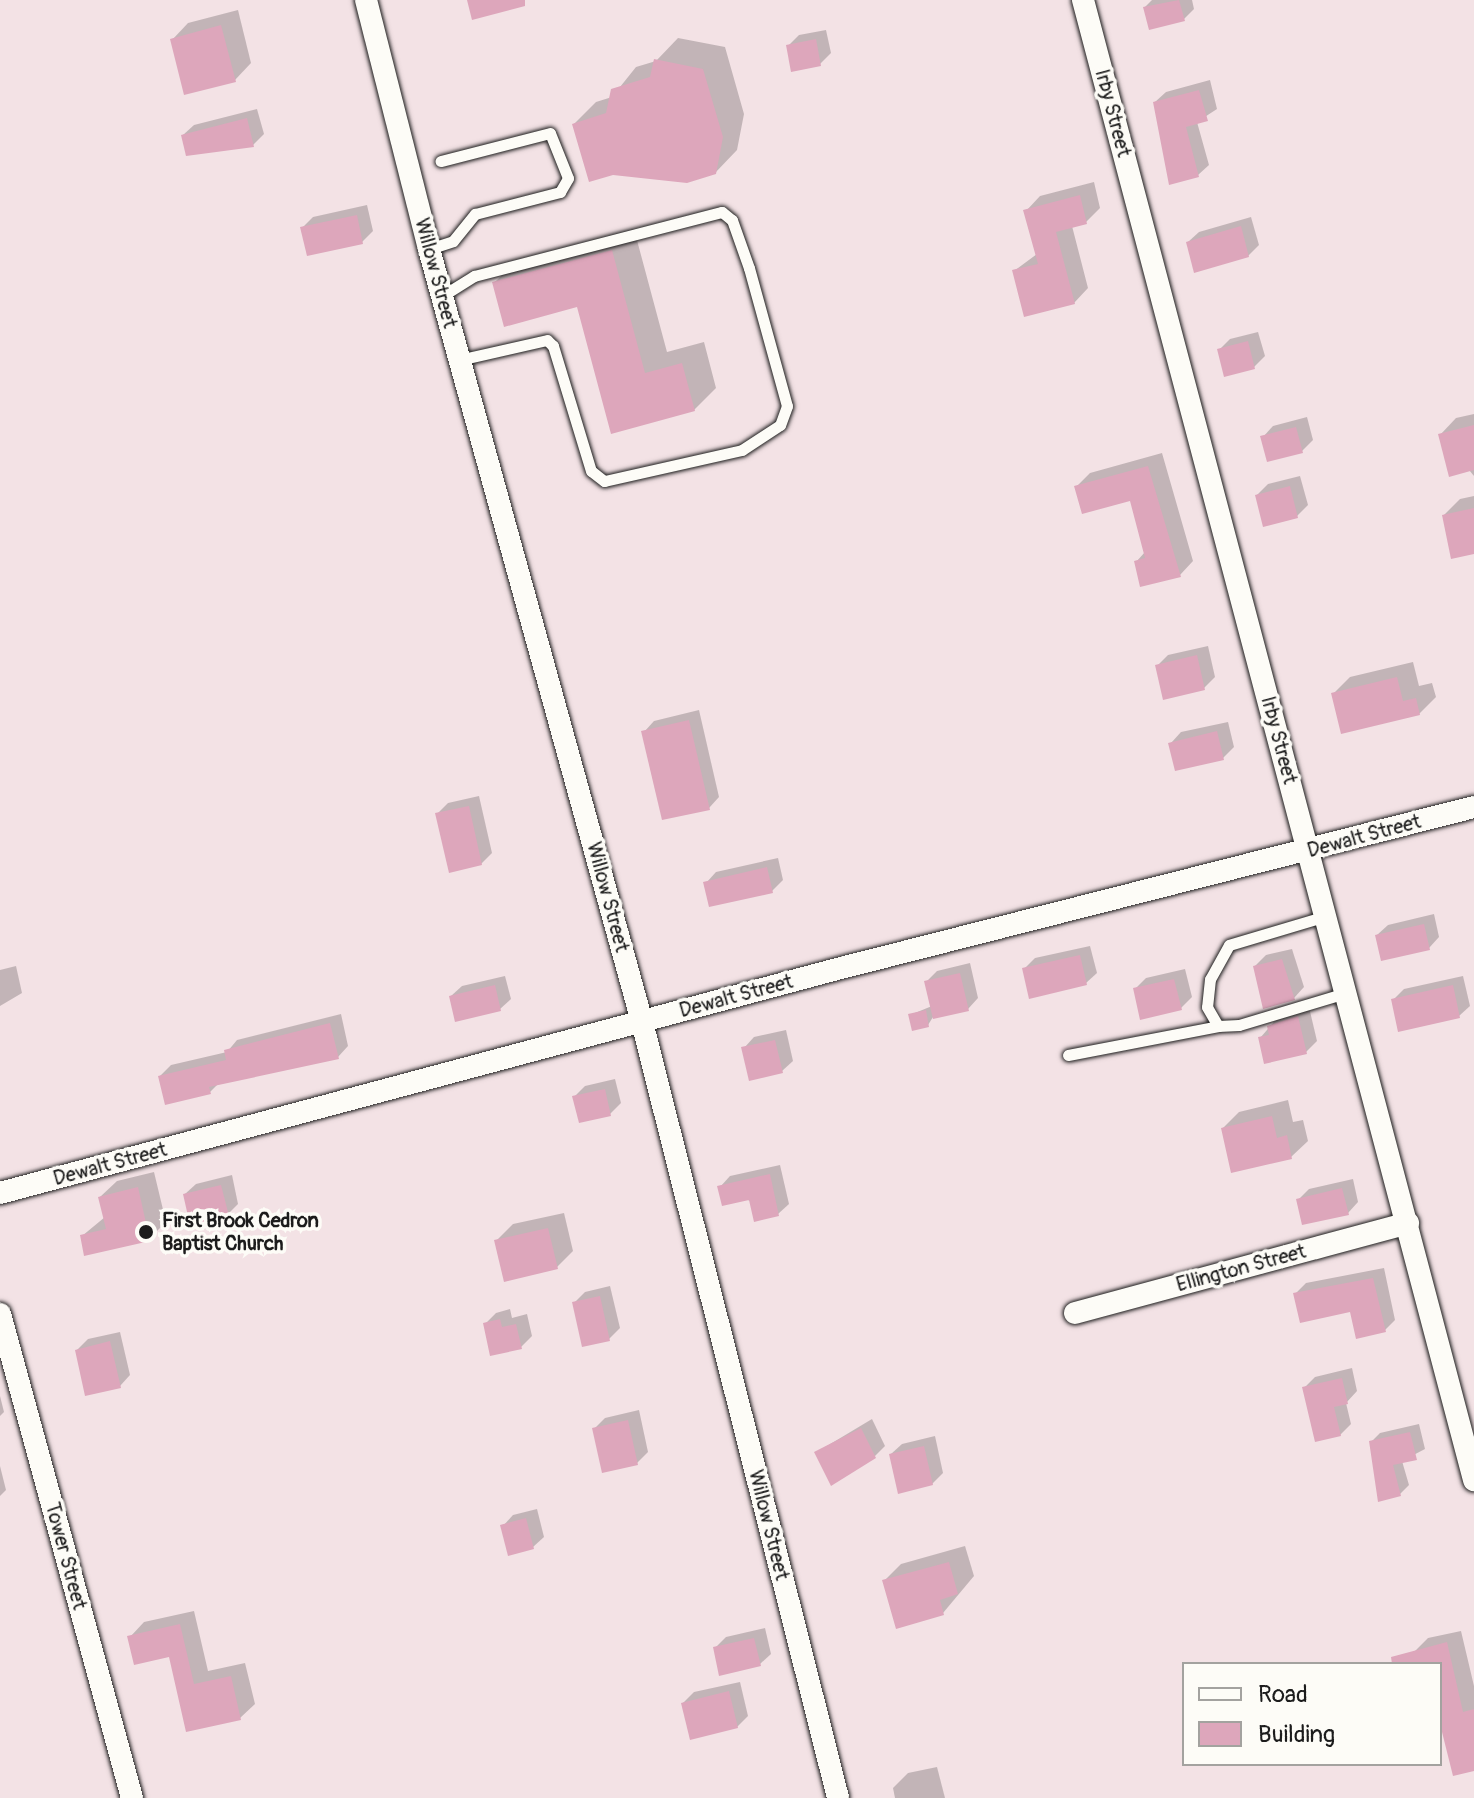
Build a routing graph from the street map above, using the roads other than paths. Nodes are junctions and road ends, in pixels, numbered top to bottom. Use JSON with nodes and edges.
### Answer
{"nodes":[{"id":1,"x":366,"y":0,"type":"edge"},
{"id":2,"x":1083,"y":0,"type":"edge"},
{"id":3,"x":441,"y":161,"type":"dead end"},
{"id":4,"x":429,"y":249,"type":"junction"},
{"id":5,"x":442,"y":296,"type":"junction"},
{"id":6,"x":459,"y":360,"type":"junction"},
{"id":7,"x":1474,"y":807,"type":"edge"},
{"id":8,"x":1308,"y":850,"type":"junction"},
{"id":9,"x":1326,"y":916,"type":"junction"},
{"id":10,"x":1346,"y":993,"type":"junction"},
{"id":11,"x":642,"y":1022,"type":"junction"},
{"id":12,"x":1218,"y":1026,"type":"junction"},
{"id":13,"x":1068,"y":1055,"type":"dead end"},
{"id":14,"x":0,"y":1193,"type":"edge"},
{"id":15,"x":1408,"y":1223,"type":"junction"},
{"id":16,"x":1075,"y":1313,"type":"dead end"},
{"id":17,"x":0,"y":1314,"type":"edge"},
{"id":18,"x":1474,"y":1480,"type":"edge"},
{"id":19,"x":132,"y":1798,"type":"edge"},
{"id":20,"x":838,"y":1798,"type":"edge"}],
"edges":[{"from":1,"to":4,"type":"street","name":"Willow Street"},
{"from":2,"to":8,"type":"street","name":"Irby Street"},
{"from":3,"to":4,"type":"lane"},
{"from":4,"to":5,"type":"street","name":"Willow Street"},
{"from":5,"to":6,"type":"street","name":"Willow Street"},
{"from":5,"to":6,"type":"lane"},
{"from":6,"to":11,"type":"street","name":"Willow Street"},
{"from":7,"to":8,"type":"street","name":"Dewalt Street"},
{"from":8,"to":9,"type":"street","name":"Irby Street"},
{"from":8,"to":11,"type":"street","name":"Dewalt Street"},
{"from":9,"to":10,"type":"street","name":"Irby Street"},
{"from":9,"to":12,"type":"lane"},
{"from":10,"to":12,"type":"lane"},
{"from":10,"to":15,"type":"street","name":"Irby Street"},
{"from":11,"to":14,"type":"street","name":"Dewalt Street"},
{"from":11,"to":20,"type":"street","name":"Willow Street"},
{"from":12,"to":13,"type":"lane"},
{"from":15,"to":16,"type":"street","name":"Ellington Street"},
{"from":15,"to":18,"type":"street","name":"Irby Street"},
{"from":17,"to":19,"type":"street","name":"Tower Street"}]}
